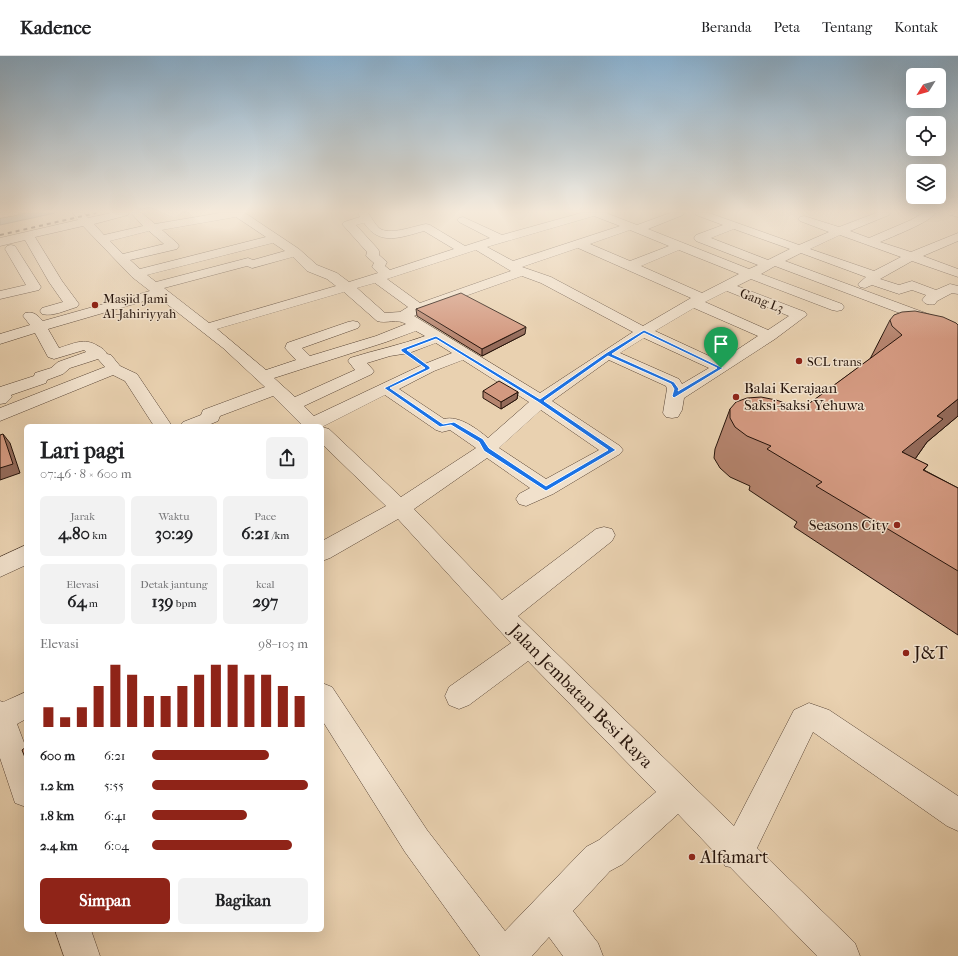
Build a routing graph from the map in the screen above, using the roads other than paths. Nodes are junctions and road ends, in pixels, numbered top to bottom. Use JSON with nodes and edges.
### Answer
{"nodes":[{"id":1,"x":13,"y":255,"type":"edge"},
{"id":2,"x":40,"y":255,"type":"edge"},
{"id":3,"x":119,"y":255,"type":"edge"},
{"id":4,"x":135,"y":255,"type":"edge"},
{"id":5,"x":222,"y":255,"type":"edge"},
{"id":6,"x":284,"y":255,"type":"edge"},
{"id":7,"x":298,"y":255,"type":"edge"},
{"id":8,"x":372,"y":255,"type":"edge"},
{"id":9,"x":452,"y":255,"type":"edge"},
{"id":10,"x":493,"y":255,"type":"edge"},
{"id":11,"x":552,"y":255,"type":"edge"},
{"id":12,"x":605,"y":255,"type":"edge"},
{"id":13,"x":657,"y":255,"type":"edge"},
{"id":14,"x":702,"y":255,"type":"edge"},
{"id":15,"x":749,"y":255,"type":"edge"},
{"id":16,"x":788,"y":255,"type":"edge"},
{"id":17,"x":815,"y":255,"type":"edge"},
{"id":18,"x":906,"y":255,"type":"edge"},
{"id":19,"x":917,"y":255,"type":"edge"},
{"id":20,"x":912,"y":257,"type":"junction"},
{"id":21,"x":122,"y":258,"type":"junction"},
{"id":22,"x":772,"y":263,"type":"junction"},
{"id":23,"x":630,"y":266,"type":"junction"},
{"id":24,"x":517,"y":269,"type":"junction"},
{"id":25,"x":958,"y":273,"type":"edge"},
{"id":26,"x":137,"y":274,"type":"junction"},
{"id":27,"x":750,"y":274,"type":"junction"},
{"id":28,"x":382,"y":276,"type":"junction"},
{"id":29,"x":56,"y":282,"type":"junction"},
{"id":30,"x":867,"y":283,"type":"junction"},
{"id":31,"x":726,"y":286,"type":"junction"},
{"id":32,"x":34,"y":287,"type":"junction"},
{"id":33,"x":347,"y":287,"type":"junction"},
{"id":34,"x":156,"y":290,"type":"junction"},
{"id":35,"x":958,"y":290,"type":"edge"},
{"id":36,"x":0,"y":295,"type":"edge"},
{"id":37,"x":938,"y":295,"type":"junction"},
{"id":38,"x":698,"y":300,"type":"junction"},
{"id":39,"x":837,"y":307,"type":"dead end"},
{"id":40,"x":418,"y":308,"type":"junction"},
{"id":41,"x":71,"y":311,"type":"junction"},
{"id":42,"x":402,"y":316,"type":"junction"},
{"id":43,"x":35,"y":321,"type":"junction"},
{"id":44,"x":934,"y":321,"type":"junction"},
{"id":45,"x":0,"y":325,"type":"edge"},
{"id":46,"x":353,"y":325,"type":"dead end"},
{"id":47,"x":417,"y":325,"type":"junction"},
{"id":48,"x":955,"y":326,"type":"edge"},
{"id":49,"x":206,"y":328,"type":"junction"},
{"id":50,"x":644,"y":332,"type":"junction"},
{"id":51,"x":770,"y":336,"type":"junction"},
{"id":52,"x":436,"y":337,"type":"junction"},
{"id":53,"x":0,"y":339,"type":"edge"},
{"id":54,"x":92,"y":349,"type":"junction"},
{"id":55,"x":403,"y":350,"type":"junction"},
{"id":56,"x":465,"y":354,"type":"junction"},
{"id":57,"x":608,"y":354,"type":"junction"},
{"id":58,"x":351,"y":355,"type":"junction"},
{"id":59,"x":308,"y":363,"type":"junction"},
{"id":60,"x":428,"y":368,"type":"junction"},
{"id":61,"x":721,"y":368,"type":"junction"},
{"id":62,"x":114,"y":369,"type":"junction"},
{"id":63,"x":269,"y":382,"type":"junction"},
{"id":64,"x":336,"y":386,"type":"junction"},
{"id":65,"x":386,"y":388,"type":"junction"},
{"id":66,"x":0,"y":399,"type":"edge"},
{"id":67,"x":540,"y":401,"type":"junction"},
{"id":68,"x":355,"y":404,"type":"junction"},
{"id":69,"x":292,"y":405,"type":"junction"},
{"id":70,"x":0,"y":415,"type":"edge"},
{"id":71,"x":162,"y":424,"type":"edge"},
{"id":72,"x":194,"y":424,"type":"edge"},
{"id":73,"x":312,"y":424,"type":"edge"},
{"id":74,"x":322,"y":424,"type":"edge"},
{"id":75,"x":324,"y":436,"type":"edge"},
{"id":76,"x":486,"y":450,"type":"junction"},
{"id":77,"x":546,"y":489,"type":"junction"},
{"id":78,"x":526,"y":500,"type":"dead end"},
{"id":79,"x":400,"y":508,"type":"junction"},
{"id":80,"x":604,"y":535,"type":"dead end"},
{"id":81,"x":324,"y":551,"type":"edge"},
{"id":82,"x":24,"y":555,"type":"edge"},
{"id":83,"x":0,"y":568,"type":"edge"},
{"id":84,"x":501,"y":615,"type":"junction"},
{"id":85,"x":529,"y":645,"type":"junction"},
{"id":86,"x":459,"y":696,"type":"dead end"},
{"id":87,"x":324,"y":699,"type":"edge"},
{"id":88,"x":9,"y":712,"type":"edge"},
{"id":89,"x":24,"y":783,"type":"edge"},
{"id":90,"x":678,"y":795,"type":"junction"},
{"id":91,"x":958,"y":815,"type":"edge"},
{"id":92,"x":737,"y":854,"type":"junction"},
{"id":93,"x":550,"y":910,"type":"junction"},
{"id":94,"x":74,"y":932,"type":"edge"},
{"id":95,"x":82,"y":956,"type":"edge"},
{"id":96,"x":502,"y":956,"type":"edge"},
{"id":97,"x":507,"y":956,"type":"edge"},
{"id":98,"x":585,"y":956,"type":"edge"},
{"id":99,"x":842,"y":956,"type":"edge"}],
"edges":[{"from":1,"to":32,"type":"street"},
{"from":2,"to":29,"type":"street"},
{"from":3,"to":21,"type":"street","name":"Jalan Jembatan Besi Raya"},
{"from":4,"to":21,"type":"street"},
{"from":5,"to":26,"type":"street"},
{"from":6,"to":34,"type":"street"},
{"from":7,"to":33,"type":"street"},
{"from":8,"to":28,"type":"street"},
{"from":9,"to":28,"type":"street"},
{"from":10,"to":24,"type":"street"},
{"from":11,"to":24,"type":"street"},
{"from":12,"to":23,"type":"street"},
{"from":13,"to":23,"type":"street"},
{"from":14,"to":27,"type":"street"},
{"from":15,"to":22,"type":"street"},
{"from":16,"to":22,"type":"street"},
{"from":17,"to":30,"type":"street"},
{"from":18,"to":20,"type":"street"},
{"from":19,"to":20,"type":"street"},
{"from":20,"to":25,"type":"street"},
{"from":20,"to":30,"type":"street"},
{"from":21,"to":26,"type":"street","name":"Jalan Jembatan Besi Raya"},
{"from":22,"to":27,"type":"street"},
{"from":22,"to":30,"type":"street"},
{"from":23,"to":38,"type":"street"},
{"from":24,"to":40,"type":"street"},
{"from":24,"to":50,"type":"street"},
{"from":26,"to":34,"type":"street","name":"Jalan Jembatan Besi Raya"},
{"from":27,"to":31,"type":"street"},
{"from":27,"to":39,"type":"street"},
{"from":28,"to":33,"type":"street"},
{"from":28,"to":40,"type":"street"},
{"from":29,"to":32,"type":"street"},
{"from":29,"to":41,"type":"street"},
{"from":30,"to":37,"type":"street"},
{"from":30,"to":44,"type":"street"},
{"from":31,"to":38,"type":"street"},
{"from":31,"to":51,"type":"street","name":"Gang L3"},
{"from":32,"to":36,"type":"street"},
{"from":33,"to":42,"type":"street"},
{"from":33,"to":49,"type":"street"},
{"from":34,"to":41,"type":"street"},
{"from":34,"to":49,"type":"street","name":"Jalan Jembatan Besi Raya"},
{"from":35,"to":37,"type":"street"},
{"from":37,"to":44,"type":"street"},
{"from":38,"to":50,"type":"street"},
{"from":38,"to":51,"type":"street"},
{"from":40,"to":42,"type":"street"},
{"from":41,"to":43,"type":"street"},
{"from":41,"to":54,"type":"street"},
{"from":42,"to":47,"type":"street"},
{"from":43,"to":45,"type":"street"},
{"from":43,"to":53,"type":"street"},
{"from":43,"to":54,"type":"street"},
{"from":44,"to":48,"type":"street"},
{"from":46,"to":59,"type":"street"},
{"from":47,"to":52,"type":"street"},
{"from":47,"to":58,"type":"street"},
{"from":49,"to":63,"type":"street","name":"Jalan Jembatan Besi Raya"},
{"from":50,"to":57,"type":"street"},
{"from":50,"to":61,"type":"street"},
{"from":51,"to":61,"type":"street"},
{"from":52,"to":55,"type":"street"},
{"from":52,"to":56,"type":"street"},
{"from":54,"to":62,"type":"street"},
{"from":54,"to":66,"type":"street"},
{"from":55,"to":58,"type":"street"},
{"from":55,"to":60,"type":"street"},
{"from":56,"to":60,"type":"street"},
{"from":56,"to":67,"type":"street"},
{"from":57,"to":61,"type":"street"},
{"from":57,"to":67,"type":"street"},
{"from":58,"to":59,"type":"street"},
{"from":58,"to":64,"type":"street"},
{"from":59,"to":63,"type":"street"},
{"from":60,"to":65,"type":"street"},
{"from":62,"to":70,"type":"street"},
{"from":62,"to":71,"type":"street"},
{"from":63,"to":69,"type":"street","name":"Jalan Jembatan Besi Raya"},
{"from":63,"to":72,"type":"street"},
{"from":64,"to":68,"type":"street"},
{"from":64,"to":69,"type":"street"},
{"from":65,"to":68,"type":"street"},
{"from":65,"to":76,"type":"street"},
{"from":67,"to":76,"type":"street"},
{"from":67,"to":77,"type":"street"},
{"from":68,"to":74,"type":"street"},
{"from":69,"to":73,"type":"street","name":"Jalan Jembatan Besi Raya"},
{"from":75,"to":79,"type":"street","name":"Jalan Jembatan Besi Raya"},
{"from":76,"to":77,"type":"street"},
{"from":76,"to":79,"type":"street"},
{"from":77,"to":78,"type":"street"},
{"from":79,"to":81,"type":"street"},
{"from":79,"to":84,"type":"street","name":"Jalan Jembatan Besi Raya"},
{"from":80,"to":84,"type":"street"},
{"from":82,"to":83,"type":"street"},
{"from":84,"to":85,"type":"street","name":"Jalan Jembatan Besi Raya"},
{"from":85,"to":86,"type":"street"},
{"from":85,"to":90,"type":"street","name":"Jalan Jembatan Besi Raya"},
{"from":87,"to":96,"type":"street"},
{"from":88,"to":89,"type":"street"},
{"from":90,"to":92,"type":"street","name":"Jalan Jembatan Besi Raya"},
{"from":90,"to":93,"type":"street"},
{"from":91,"to":92,"type":"street"},
{"from":92,"to":99,"type":"street","name":"Jalan Jembatan Besi Raya"},
{"from":93,"to":97,"type":"street"},
{"from":93,"to":98,"type":"street"},
{"from":94,"to":95,"type":"street"}]}
